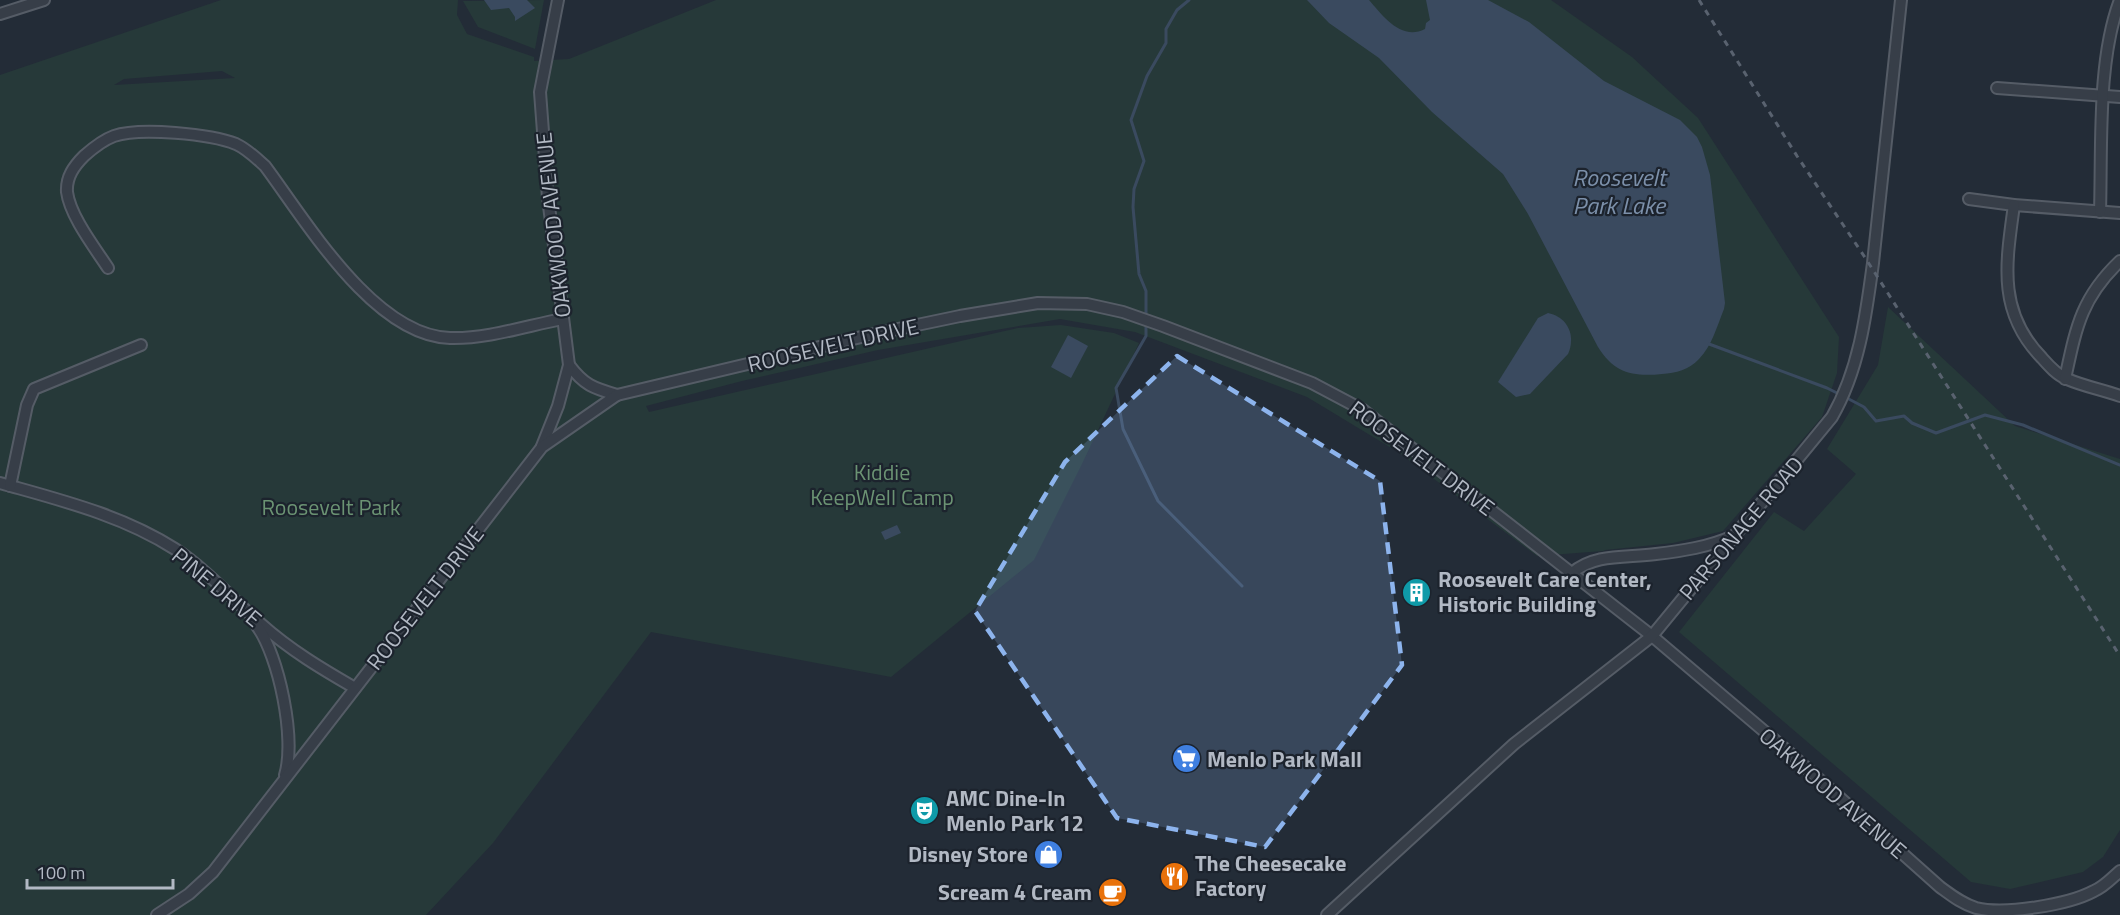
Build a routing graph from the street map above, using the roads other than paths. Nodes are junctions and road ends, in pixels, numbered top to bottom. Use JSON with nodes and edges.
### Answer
{"nodes":[{"id":1,"x":44,"y":0,"type":"edge"},
{"id":2,"x":558,"y":0,"type":"edge"},
{"id":3,"x":1901,"y":0,"type":"edge"},
{"id":4,"x":2120,"y":0,"type":"edge"},
{"id":5,"x":0,"y":14,"type":"edge"},
{"id":6,"x":1996,"y":88,"type":"dead end"},
{"id":7,"x":2103,"y":96,"type":"junction"},
{"id":8,"x":2120,"y":97,"type":"edge"},
{"id":9,"x":1969,"y":199,"type":"dead end"},
{"id":10,"x":2014,"y":206,"type":"junction"},
{"id":11,"x":2100,"y":212,"type":"junction"},
{"id":12,"x":2120,"y":213,"type":"edge"},
{"id":13,"x":2120,"y":261,"type":"edge"},
{"id":14,"x":108,"y":268,"type":"dead end"},
{"id":15,"x":562,"y":319,"type":"junction"},
{"id":16,"x":141,"y":345,"type":"dead end"},
{"id":17,"x":569,"y":365,"type":"junction"},
{"id":18,"x":2066,"y":378,"type":"junction"},
{"id":19,"x":617,"y":395,"type":"junction"},
{"id":20,"x":2120,"y":396,"type":"edge"},
{"id":21,"x":542,"y":447,"type":"junction"},
{"id":22,"x":5,"y":484,"type":"edge"},
{"id":23,"x":1736,"y":535,"type":"junction"},
{"id":24,"x":1572,"y":573,"type":"junction"},
{"id":25,"x":246,"y":611,"type":"junction"},
{"id":26,"x":1652,"y":636,"type":"junction"},
{"id":27,"x":355,"y":688,"type":"junction"},
{"id":28,"x":282,"y":781,"type":"junction"},
{"id":29,"x":2120,"y":871,"type":"edge"},
{"id":30,"x":2032,"y":912,"type":"edge"},
{"id":31,"x":157,"y":915,"type":"edge"},
{"id":32,"x":1327,"y":915,"type":"edge"}],
"edges":[{"from":1,"to":5,"type":"street"},
{"from":2,"to":15,"type":"street","name":"OAKWOOD AVENUE"},
{"from":3,"to":23,"type":"street","name":"PARSONAGE ROAD"},
{"from":4,"to":7,"type":"street"},
{"from":6,"to":7,"type":"street"},
{"from":7,"to":8,"type":"street"},
{"from":7,"to":11,"type":"street"},
{"from":9,"to":10,"type":"street"},
{"from":10,"to":11,"type":"street"},
{"from":10,"to":18,"type":"street"},
{"from":11,"to":12,"type":"street"},
{"from":13,"to":18,"type":"street"},
{"from":14,"to":15,"type":"street"},
{"from":15,"to":17,"type":"street","name":"OAKWOOD AVENUE"},
{"from":16,"to":22,"type":"street"},
{"from":17,"to":19,"type":"street"},
{"from":17,"to":21,"type":"street","name":"OAKWOOD AVENUE"},
{"from":18,"to":20,"type":"street"},
{"from":19,"to":21,"type":"street","name":"ROOSEVELT DRIVE"},
{"from":19,"to":24,"type":"street","name":"ROOSEVELT DRIVE"},
{"from":21,"to":27,"type":"street","name":"ROOSEVELT DRIVE"},
{"from":22,"to":25,"type":"street","name":"PINE DRIVE"},
{"from":23,"to":24,"type":"street"},
{"from":23,"to":26,"type":"street","name":"PARSONAGE ROAD"},
{"from":24,"to":26,"type":"street","name":"ROOSEVELT DRIVE"},
{"from":25,"to":27,"type":"street","name":"PINE DRIVE"},
{"from":25,"to":28,"type":"street"},
{"from":26,"to":30,"type":"street","name":"OAKWOOD AVENUE"},
{"from":26,"to":32,"type":"street","name":"PARSONAGE ROAD"},
{"from":27,"to":28,"type":"street","name":"ROOSEVELT DRIVE"},
{"from":28,"to":31,"type":"street","name":"ROOSEVELT DRIVE"},
{"from":29,"to":30,"type":"street","name":"OAKWOOD AVENUE"}]}
